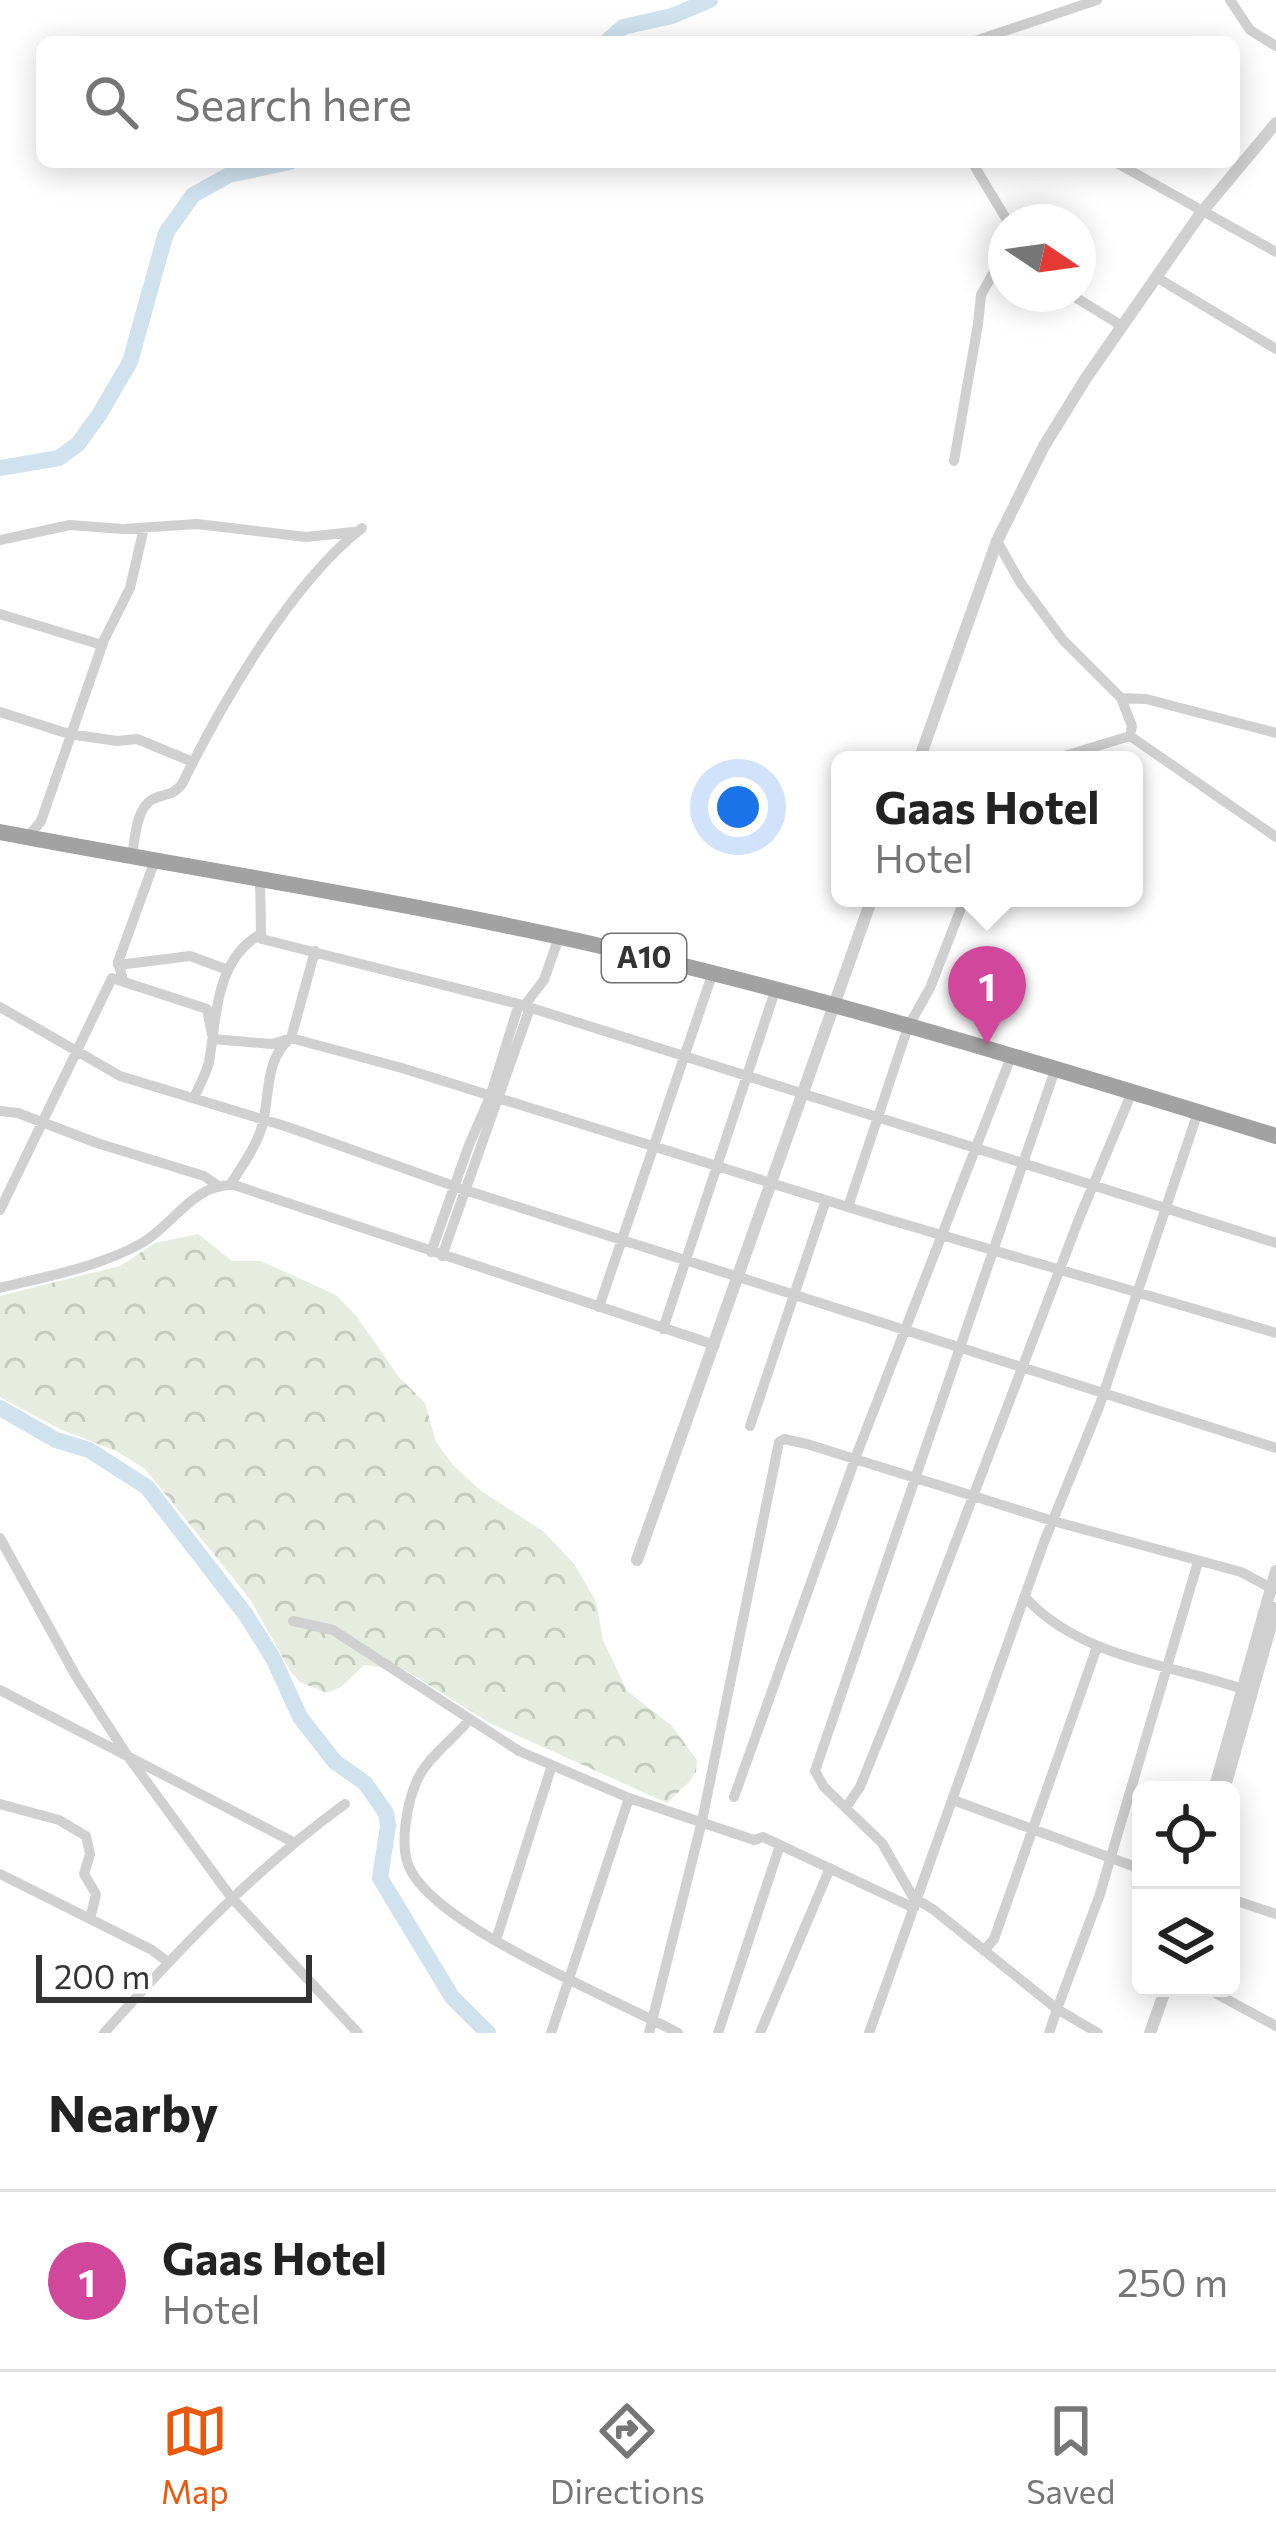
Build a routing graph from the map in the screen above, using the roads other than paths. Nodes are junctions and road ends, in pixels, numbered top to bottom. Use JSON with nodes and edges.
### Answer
{"nodes":[{"id":1,"x":1097,"y":0,"type":"edge"},
{"id":2,"x":1230,"y":0,"type":"edge"},
{"id":3,"x":990,"y":36,"type":"edge"},
{"id":4,"x":1276,"y":46,"type":"edge"},
{"id":5,"x":1276,"y":123,"type":"edge"},
{"id":6,"x":1240,"y":166,"type":"edge"},
{"id":7,"x":976,"y":168,"type":"edge"},
{"id":8,"x":1125,"y":168,"type":"edge"},
{"id":9,"x":1238,"y":168,"type":"edge"},
{"id":10,"x":997,"y":204,"type":"edge"},
{"id":11,"x":1201,"y":213,"type":"junction"},
{"id":12,"x":1276,"y":252,"type":"edge"},
{"id":13,"x":1156,"y":277,"type":"junction"},
{"id":14,"x":988,"y":285,"type":"edge"},
{"id":15,"x":1096,"y":310,"type":"edge"},
{"id":16,"x":1122,"y":326,"type":"junction"},
{"id":17,"x":1276,"y":349,"type":"edge"},
{"id":18,"x":954,"y":461,"type":"dead end"},
{"id":19,"x":144,"y":528,"type":"junction"},
{"id":20,"x":0,"y":539,"type":"edge"},
{"id":21,"x":997,"y":541,"type":"junction"},
{"id":22,"x":0,"y":614,"type":"edge"},
{"id":23,"x":102,"y":645,"type":"junction"},
{"id":24,"x":1121,"y":698,"type":"junction"},
{"id":25,"x":0,"y":712,"type":"edge"},
{"id":26,"x":1276,"y":733,"type":"edge"},
{"id":27,"x":69,"y":734,"type":"junction"},
{"id":28,"x":1130,"y":736,"type":"junction"},
{"id":29,"x":922,"y":751,"type":"edge"},
{"id":30,"x":1081,"y":751,"type":"edge"},
{"id":31,"x":193,"y":762,"type":"junction"},
{"id":32,"x":0,"y":832,"type":"edge"},
{"id":33,"x":27,"y":837,"type":"junction"},
{"id":34,"x":1276,"y":837,"type":"edge"},
{"id":35,"x":132,"y":856,"type":"junction"},
{"id":36,"x":155,"y":860,"type":"junction"},
{"id":37,"x":260,"y":878,"type":"junction"},
{"id":38,"x":869,"y":907,"type":"edge"},
{"id":39,"x":962,"y":907,"type":"edge"},
{"id":40,"x":261,"y":934,"type":"junction"},
{"id":41,"x":559,"y":937,"type":"junction"},
{"id":42,"x":315,"y":951,"type":"junction"},
{"id":43,"x":118,"y":965,"type":"junction"},
{"id":44,"x":228,"y":970,"type":"junction"},
{"id":45,"x":712,"y":975,"type":"junction"},
{"id":46,"x":123,"y":980,"type":"junction"},
{"id":47,"x":775,"y":991,"type":"junction"},
{"id":48,"x":524,"y":1006,"type":"junction"},
{"id":49,"x":833,"y":1006,"type":"junction"},
{"id":50,"x":0,"y":1007,"type":"edge"},
{"id":51,"x":908,"y":1027,"type":"junction"},
{"id":52,"x":291,"y":1038,"type":"junction"},
{"id":53,"x":214,"y":1039,"type":"junction"},
{"id":54,"x":77,"y":1051,"type":"junction"},
{"id":55,"x":1011,"y":1057,"type":"junction"},
{"id":56,"x":684,"y":1058,"type":"junction"},
{"id":57,"x":1055,"y":1070,"type":"junction"},
{"id":58,"x":745,"y":1077,"type":"junction"},
{"id":59,"x":1132,"y":1092,"type":"junction"},
{"id":60,"x":802,"y":1095,"type":"junction"},
{"id":61,"x":194,"y":1098,"type":"junction"},
{"id":62,"x":494,"y":1098,"type":"junction"},
{"id":63,"x":0,"y":1111,"type":"edge"},
{"id":64,"x":1198,"y":1112,"type":"junction"},
{"id":65,"x":263,"y":1119,"type":"junction"},
{"id":66,"x":877,"y":1119,"type":"junction"},
{"id":67,"x":43,"y":1122,"type":"junction"},
{"id":68,"x":1276,"y":1136,"type":"edge"},
{"id":69,"x":653,"y":1147,"type":"junction"},
{"id":70,"x":976,"y":1151,"type":"junction"},
{"id":71,"x":715,"y":1166,"type":"junction"},
{"id":72,"x":1022,"y":1166,"type":"junction"},
{"id":73,"x":772,"y":1183,"type":"junction"},
{"id":74,"x":223,"y":1185,"type":"junction"},
{"id":75,"x":459,"y":1188,"type":"junction"},
{"id":76,"x":1091,"y":1188,"type":"junction"},
{"id":77,"x":826,"y":1200,"type":"junction"},
{"id":78,"x":848,"y":1207,"type":"junction"},
{"id":79,"x":0,"y":1210,"type":"edge"},
{"id":80,"x":1166,"y":1211,"type":"junction"},
{"id":81,"x":943,"y":1235,"type":"junction"},
{"id":82,"x":622,"y":1239,"type":"junction"},
{"id":83,"x":1276,"y":1244,"type":"edge"},
{"id":84,"x":993,"y":1250,"type":"junction"},
{"id":85,"x":436,"y":1254,"type":"junction"},
{"id":86,"x":685,"y":1258,"type":"junction"},
{"id":87,"x":1060,"y":1269,"type":"junction"},
{"id":88,"x":740,"y":1275,"type":"junction"},
{"id":89,"x":0,"y":1288,"type":"edge"},
{"id":90,"x":1138,"y":1292,"type":"junction"},
{"id":91,"x":795,"y":1293,"type":"junction"},
{"id":92,"x":599,"y":1306,"type":"junction"},
{"id":93,"x":663,"y":1329,"type":"junction"},
{"id":94,"x":906,"y":1329,"type":"junction"},
{"id":95,"x":1276,"y":1333,"type":"edge"},
{"id":96,"x":716,"y":1345,"type":"junction"},
{"id":97,"x":959,"y":1346,"type":"junction"},
{"id":98,"x":1024,"y":1367,"type":"junction"},
{"id":99,"x":1104,"y":1393,"type":"junction"},
{"id":100,"x":750,"y":1426,"type":"dead end"},
{"id":101,"x":1276,"y":1448,"type":"edge"},
{"id":102,"x":855,"y":1459,"type":"junction"},
{"id":103,"x":914,"y":1478,"type":"junction"},
{"id":104,"x":975,"y":1497,"type":"junction"},
{"id":105,"x":1052,"y":1522,"type":"junction"},
{"id":106,"x":0,"y":1538,"type":"edge"},
{"id":107,"x":637,"y":1560,"type":"dead end"},
{"id":108,"x":1198,"y":1562,"type":"junction"},
{"id":109,"x":1276,"y":1570,"type":"edge"},
{"id":110,"x":1271,"y":1588,"type":"junction"},
{"id":111,"x":1025,"y":1597,"type":"junction"},
{"id":112,"x":1276,"y":1608,"type":"edge"},
{"id":113,"x":293,"y":1621,"type":"dead end"},
{"id":114,"x":1097,"y":1647,"type":"junction"},
{"id":115,"x":1167,"y":1667,"type":"junction"},
{"id":116,"x":0,"y":1690,"type":"edge"},
{"id":117,"x":1248,"y":1690,"type":"junction"},
{"id":118,"x":470,"y":1720,"type":"junction"},
{"id":119,"x":127,"y":1755,"type":"junction"},
{"id":120,"x":552,"y":1766,"type":"junction"},
{"id":121,"x":1217,"y":1781,"type":"edge"},
{"id":122,"x":1226,"y":1781,"type":"edge"},
{"id":123,"x":734,"y":1797,"type":"dead end"},
{"id":124,"x":629,"y":1798,"type":"junction"},
{"id":125,"x":953,"y":1800,"type":"junction"},
{"id":126,"x":0,"y":1804,"type":"edge"},
{"id":127,"x":345,"y":1804,"type":"dead end"},
{"id":128,"x":847,"y":1806,"type":"junction"},
{"id":129,"x":702,"y":1822,"type":"junction"},
{"id":130,"x":1032,"y":1829,"type":"junction"},
{"id":131,"x":293,"y":1842,"type":"junction"},
{"id":132,"x":780,"y":1845,"type":"junction"},
{"id":133,"x":1111,"y":1858,"type":"junction"},
{"id":134,"x":1132,"y":1866,"type":"edge"},
{"id":135,"x":830,"y":1868,"type":"junction"},
{"id":136,"x":0,"y":1874,"type":"edge"},
{"id":137,"x":231,"y":1897,"type":"junction"},
{"id":138,"x":1240,"y":1902,"type":"edge"},
{"id":139,"x":916,"y":1904,"type":"junction"},
{"id":140,"x":1276,"y":1914,"type":"edge"},
{"id":141,"x":90,"y":1919,"type":"junction"},
{"id":142,"x":496,"y":1940,"type":"junction"},
{"id":143,"x":984,"y":1951,"type":"junction"},
{"id":144,"x":168,"y":1962,"type":"junction"},
{"id":145,"x":570,"y":1978,"type":"junction"},
{"id":146,"x":1154,"y":1997,"type":"edge"},
{"id":147,"x":1162,"y":1997,"type":"edge"},
{"id":148,"x":1223,"y":1997,"type":"edge"},
{"id":149,"x":1057,"y":2009,"type":"junction"},
{"id":150,"x":342,"y":2020,"type":"junction"},
{"id":151,"x":653,"y":2020,"type":"junction"},
{"id":152,"x":1276,"y":2026,"type":"edge"},
{"id":153,"x":104,"y":2033,"type":"edge"},
{"id":154,"x":337,"y":2033,"type":"edge"},
{"id":155,"x":358,"y":2033,"type":"edge"},
{"id":156,"x":551,"y":2033,"type":"edge"},
{"id":157,"x":650,"y":2033,"type":"edge"},
{"id":158,"x":678,"y":2033,"type":"edge"},
{"id":159,"x":718,"y":2033,"type":"edge"},
{"id":160,"x":760,"y":2033,"type":"edge"},
{"id":161,"x":869,"y":2033,"type":"edge"},
{"id":162,"x":1049,"y":2033,"type":"edge"},
{"id":163,"x":1098,"y":2033,"type":"edge"},
{"id":164,"x":1147,"y":2033,"type":"edge"}],
"edges":[{"from":1,"to":3,"type":"street"},
{"from":2,"to":4,"type":"street"},
{"from":5,"to":6,"type":"street"},
{"from":7,"to":10,"type":"street"},
{"from":8,"to":11,"type":"street"},
{"from":9,"to":11,"type":"street"},
{"from":11,"to":12,"type":"street"},
{"from":11,"to":13,"type":"street"},
{"from":13,"to":16,"type":"street"},
{"from":13,"to":17,"type":"street"},
{"from":14,"to":18,"type":"street"},
{"from":15,"to":16,"type":"street"},
{"from":16,"to":21,"type":"street"},
{"from":19,"to":20,"type":"street"},
{"from":19,"to":23,"type":"street"},
{"from":19,"to":31,"type":"street"},
{"from":21,"to":24,"type":"street"},
{"from":21,"to":29,"type":"street"},
{"from":22,"to":23,"type":"street"},
{"from":23,"to":27,"type":"street"},
{"from":24,"to":26,"type":"street"},
{"from":24,"to":28,"type":"street"},
{"from":25,"to":27,"type":"street"},
{"from":27,"to":31,"type":"street"},
{"from":27,"to":33,"type":"street"},
{"from":28,"to":30,"type":"street"},
{"from":28,"to":34,"type":"street"},
{"from":31,"to":35,"type":"street"},
{"from":32,"to":33,"type":"highway","number":"A10"},
{"from":33,"to":35,"type":"highway","number":"A10"},
{"from":35,"to":36,"type":"highway","number":"A10"},
{"from":36,"to":37,"type":"highway","number":"A10"},
{"from":36,"to":43,"type":"street"},
{"from":37,"to":40,"type":"street"},
{"from":37,"to":41,"type":"highway","number":"A10"},
{"from":38,"to":49,"type":"street"},
{"from":39,"to":51,"type":"street"},
{"from":40,"to":42,"type":"street"},
{"from":40,"to":44,"type":"street"},
{"from":41,"to":45,"type":"highway","number":"A10"},
{"from":41,"to":48,"type":"street"},
{"from":42,"to":48,"type":"street"},
{"from":42,"to":52,"type":"street"},
{"from":43,"to":44,"type":"street"},
{"from":43,"to":46,"type":"street"},
{"from":44,"to":53,"type":"street"},
{"from":45,"to":47,"type":"highway","number":"A10"},
{"from":45,"to":56,"type":"street"},
{"from":46,"to":53,"type":"street"},
{"from":46,"to":54,"type":"street"},
{"from":47,"to":49,"type":"highway","number":"A10"},
{"from":47,"to":58,"type":"street"},
{"from":48,"to":56,"type":"street"},
{"from":48,"to":62,"type":"street"},
{"from":49,"to":51,"type":"highway","number":"A10"},
{"from":49,"to":60,"type":"street"},
{"from":50,"to":54,"type":"street"},
{"from":51,"to":55,"type":"highway","number":"A10"},
{"from":51,"to":66,"type":"street"},
{"from":52,"to":53,"type":"street"},
{"from":52,"to":62,"type":"street"},
{"from":52,"to":65,"type":"street"},
{"from":53,"to":61,"type":"street"},
{"from":54,"to":61,"type":"street"},
{"from":54,"to":67,"type":"street"},
{"from":55,"to":57,"type":"highway","number":"A10"},
{"from":55,"to":70,"type":"street"},
{"from":56,"to":58,"type":"street"},
{"from":56,"to":69,"type":"street"},
{"from":57,"to":59,"type":"highway","number":"A10"},
{"from":57,"to":72,"type":"street"},
{"from":58,"to":60,"type":"street"},
{"from":58,"to":71,"type":"street"},
{"from":59,"to":64,"type":"highway","number":"A10"},
{"from":59,"to":76,"type":"street"},
{"from":60,"to":66,"type":"street"},
{"from":60,"to":73,"type":"street"},
{"from":61,"to":65,"type":"street"},
{"from":62,"to":69,"type":"street"},
{"from":62,"to":75,"type":"street"},
{"from":63,"to":67,"type":"street"},
{"from":64,"to":68,"type":"highway","number":"A10"},
{"from":64,"to":80,"type":"street"},
{"from":65,"to":74,"type":"street"},
{"from":65,"to":75,"type":"street"},
{"from":66,"to":70,"type":"street"},
{"from":66,"to":78,"type":"street"},
{"from":67,"to":74,"type":"street"},
{"from":67,"to":79,"type":"street"},
{"from":69,"to":71,"type":"street"},
{"from":69,"to":82,"type":"street"},
{"from":70,"to":72,"type":"street"},
{"from":70,"to":81,"type":"street"},
{"from":71,"to":73,"type":"street"},
{"from":71,"to":86,"type":"street"},
{"from":72,"to":76,"type":"street"},
{"from":72,"to":84,"type":"street"},
{"from":73,"to":77,"type":"street"},
{"from":73,"to":88,"type":"street"},
{"from":74,"to":85,"type":"street"},
{"from":74,"to":89,"type":"street"},
{"from":75,"to":82,"type":"street"},
{"from":75,"to":85,"type":"street"},
{"from":76,"to":80,"type":"street"},
{"from":76,"to":87,"type":"street"},
{"from":77,"to":78,"type":"street"},
{"from":77,"to":91,"type":"street"},
{"from":78,"to":81,"type":"street"},
{"from":80,"to":83,"type":"street"},
{"from":80,"to":90,"type":"street"},
{"from":81,"to":84,"type":"street"},
{"from":81,"to":94,"type":"street"},
{"from":82,"to":86,"type":"street"},
{"from":82,"to":92,"type":"street"},
{"from":84,"to":87,"type":"street"},
{"from":84,"to":97,"type":"street"},
{"from":85,"to":92,"type":"street"},
{"from":86,"to":88,"type":"street"},
{"from":86,"to":93,"type":"street"},
{"from":87,"to":90,"type":"street"},
{"from":87,"to":98,"type":"street"},
{"from":88,"to":91,"type":"street"},
{"from":88,"to":96,"type":"street"},
{"from":90,"to":95,"type":"street"},
{"from":90,"to":99,"type":"street"},
{"from":91,"to":94,"type":"street"},
{"from":91,"to":100,"type":"street"},
{"from":92,"to":93,"type":"street"},
{"from":93,"to":96,"type":"street"},
{"from":94,"to":97,"type":"street"},
{"from":94,"to":102,"type":"street"},
{"from":96,"to":107,"type":"street"},
{"from":97,"to":98,"type":"street"},
{"from":97,"to":103,"type":"street"},
{"from":98,"to":99,"type":"street"},
{"from":98,"to":104,"type":"street"},
{"from":99,"to":101,"type":"street"},
{"from":99,"to":105,"type":"street"},
{"from":102,"to":103,"type":"street"},
{"from":102,"to":123,"type":"street"},
{"from":102,"to":129,"type":"street"},
{"from":103,"to":104,"type":"street"},
{"from":103,"to":128,"type":"street"},
{"from":104,"to":105,"type":"street"},
{"from":104,"to":128,"type":"street"},
{"from":105,"to":108,"type":"street"},
{"from":105,"to":111,"type":"street"},
{"from":106,"to":119,"type":"street"},
{"from":108,"to":110,"type":"street"},
{"from":108,"to":115,"type":"street"},
{"from":109,"to":110,"type":"street"},
{"from":110,"to":117,"type":"street"},
{"from":111,"to":114,"type":"street"},
{"from":111,"to":125,"type":"street"},
{"from":112,"to":117,"type":"street"},
{"from":113,"to":118,"type":"street"},
{"from":114,"to":115,"type":"street"},
{"from":114,"to":130,"type":"street"},
{"from":115,"to":117,"type":"street"},
{"from":115,"to":133,"type":"street"},
{"from":116,"to":119,"type":"street"},
{"from":117,"to":121,"type":"street"},
{"from":117,"to":122,"type":"street"},
{"from":118,"to":120,"type":"street"},
{"from":118,"to":142,"type":"street"},
{"from":119,"to":131,"type":"street"},
{"from":119,"to":137,"type":"street"},
{"from":120,"to":124,"type":"street"},
{"from":120,"to":142,"type":"street"},
{"from":124,"to":129,"type":"street"},
{"from":124,"to":145,"type":"street"},
{"from":125,"to":130,"type":"street"},
{"from":125,"to":139,"type":"street"},
{"from":126,"to":141,"type":"street"},
{"from":127,"to":131,"type":"street"},
{"from":128,"to":139,"type":"street"},
{"from":129,"to":132,"type":"street"},
{"from":129,"to":151,"type":"street"},
{"from":130,"to":133,"type":"street"},
{"from":130,"to":143,"type":"street"},
{"from":131,"to":137,"type":"street"},
{"from":132,"to":135,"type":"street"},
{"from":132,"to":159,"type":"street"},
{"from":133,"to":134,"type":"street"},
{"from":133,"to":149,"type":"street"},
{"from":135,"to":139,"type":"street"},
{"from":135,"to":160,"type":"street"},
{"from":136,"to":141,"type":"street"},
{"from":137,"to":144,"type":"street"},
{"from":137,"to":150,"type":"street"},
{"from":138,"to":140,"type":"street"},
{"from":139,"to":143,"type":"street"},
{"from":139,"to":161,"type":"street"},
{"from":141,"to":144,"type":"street"},
{"from":142,"to":145,"type":"street"},
{"from":143,"to":149,"type":"street"},
{"from":144,"to":153,"type":"street"},
{"from":145,"to":151,"type":"street"},
{"from":145,"to":156,"type":"street"},
{"from":146,"to":164,"type":"street"},
{"from":147,"to":164,"type":"street"},
{"from":148,"to":152,"type":"street"},
{"from":149,"to":162,"type":"street"},
{"from":149,"to":163,"type":"street"},
{"from":150,"to":154,"type":"street"},
{"from":150,"to":155,"type":"street"},
{"from":151,"to":157,"type":"street"},
{"from":151,"to":158,"type":"street"}]}
